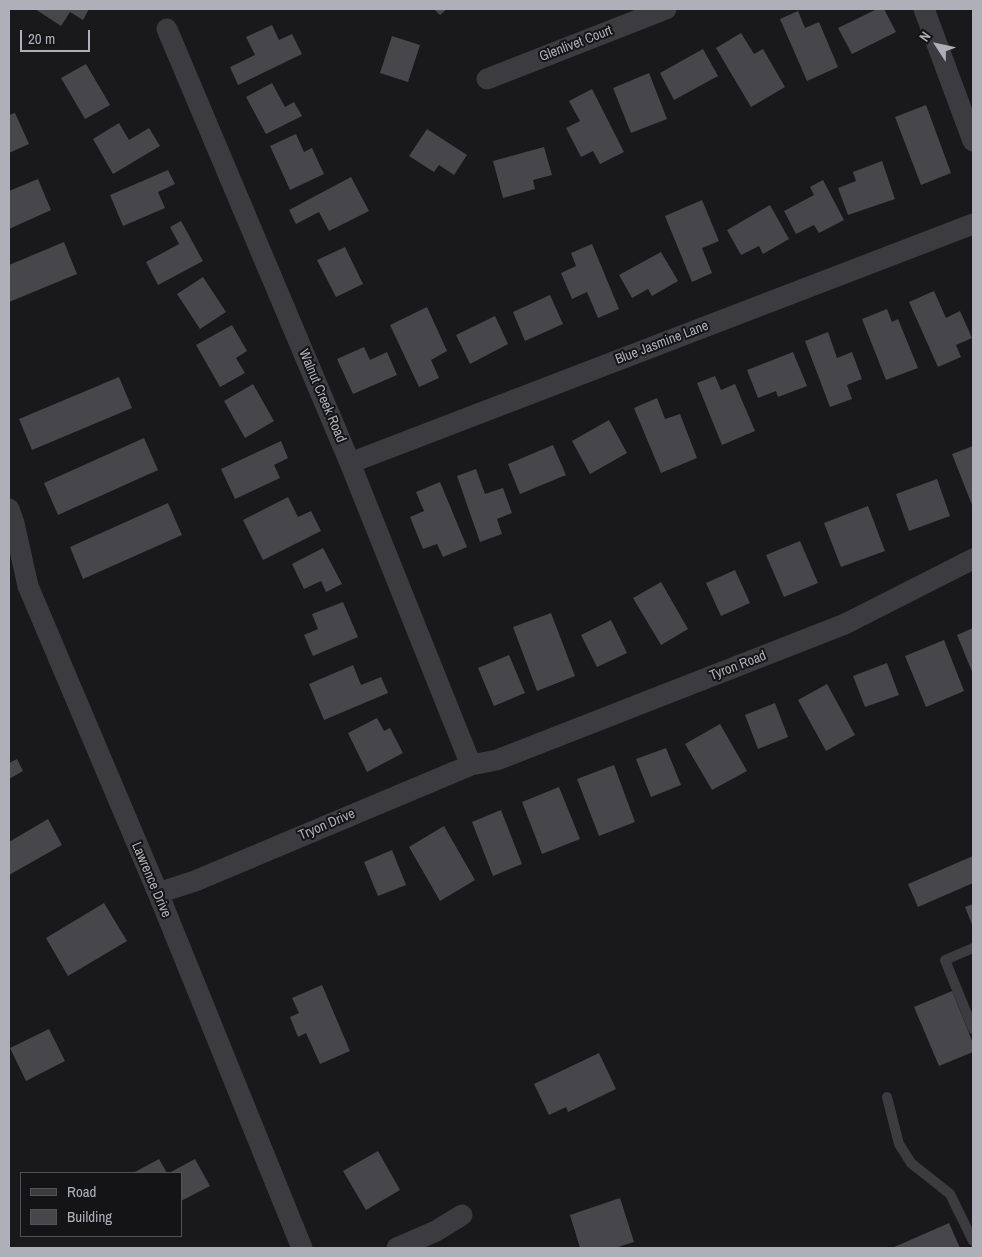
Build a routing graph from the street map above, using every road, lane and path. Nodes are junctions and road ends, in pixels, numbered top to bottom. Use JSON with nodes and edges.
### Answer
{"nodes":[{"id":1,"x":666,"y":9,"type":"edge"},
{"id":2,"x":924,"y":9,"type":"edge"},
{"id":3,"x":167,"y":29,"type":"dead end"},
{"id":4,"x":487,"y":79,"type":"dead end"},
{"id":5,"x":973,"y":141,"type":"edge"},
{"id":6,"x":973,"y":224,"type":"edge"},
{"id":7,"x":350,"y":463,"type":"junction"},
{"id":8,"x":9,"y":509,"type":"edge"},
{"id":9,"x":973,"y":559,"type":"edge"},
{"id":10,"x":497,"y":760,"type":"joint"},
{"id":11,"x":470,"y":765,"type":"junction"},
{"id":12,"x":158,"y":894,"type":"junction"},
{"id":13,"x":973,"y":948,"type":"edge"},
{"id":14,"x":973,"y":1029,"type":"edge"},
{"id":15,"x":887,"y":1097,"type":"dead end"},
{"id":16,"x":462,"y":1215,"type":"dead end"},
{"id":17,"x":973,"y":1241,"type":"edge"},
{"id":18,"x":302,"y":1248,"type":"edge"},
{"id":19,"x":397,"y":1248,"type":"edge"}],
"edges":[{"from":1,"to":4,"type":"street","name":"Glenlivet Court"},
{"from":2,"to":5,"type":"street"},
{"from":3,"to":7,"type":"street","name":"Walnut Creek Road"},
{"from":6,"to":7,"type":"street","name":"Blue Jasmine Lane"},
{"from":7,"to":11,"type":"street","name":"Walnut Creek Road"},
{"from":8,"to":12,"type":"street","name":"Lawrence Drive"},
{"from":9,"to":10,"type":"street","name":"Tyron Road"},
{"from":10,"to":11,"type":"street","name":"Tryon Drive"},
{"from":11,"to":12,"type":"street","name":"Tryon Drive"},
{"from":12,"to":18,"type":"street","name":"Lawrence Drive"},
{"from":13,"to":14,"type":"lane"},
{"from":15,"to":17,"type":"lane"},
{"from":16,"to":19,"type":"street"}]}
